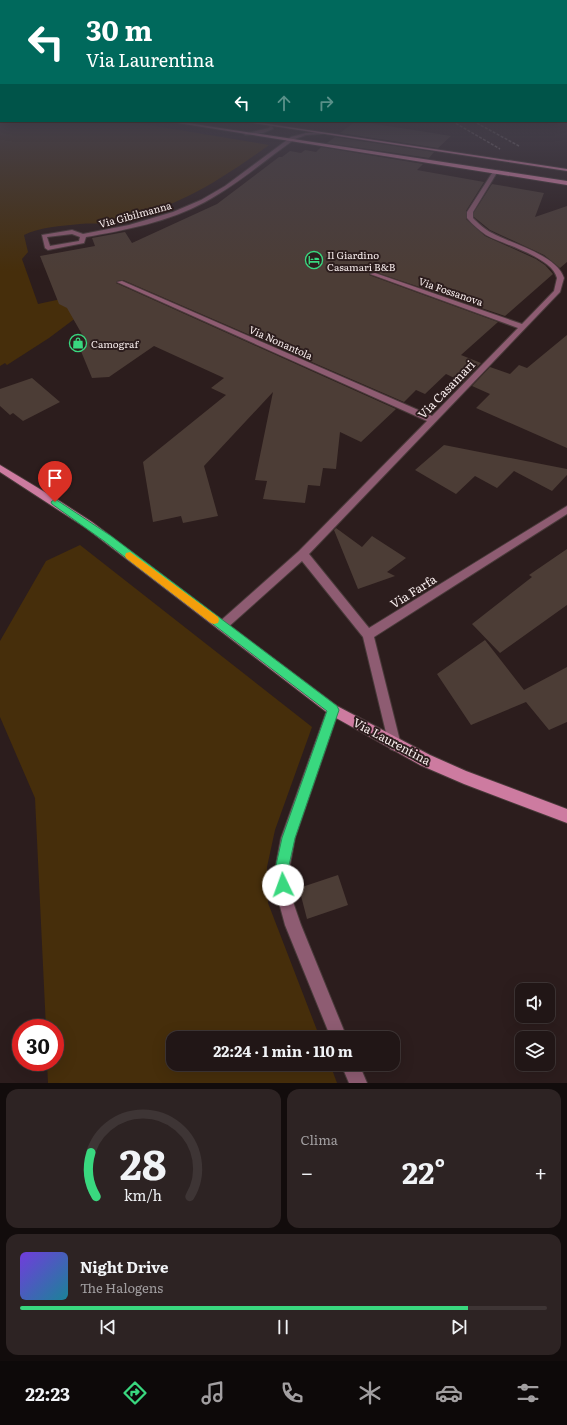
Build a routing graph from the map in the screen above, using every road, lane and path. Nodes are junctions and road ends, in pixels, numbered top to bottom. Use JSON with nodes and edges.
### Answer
{"nodes":[{"id":1,"x":249,"y":170,"type":"edge"},
{"id":2,"x":486,"y":170,"type":"edge"},
{"id":3,"x":496,"y":171,"type":"junction"},
{"id":4,"x":567,"y":183,"type":"edge"},
{"id":5,"x":83,"y":236,"type":"junction"},
{"id":6,"x":373,"y":274,"type":"dead end"},
{"id":7,"x":563,"y":275,"type":"edge"},
{"id":8,"x":120,"y":282,"type":"dead end"},
{"id":9,"x":523,"y":327,"type":"junction"},
{"id":10,"x":433,"y":420,"type":"junction"},
{"id":11,"x":0,"y":468,"type":"edge"},
{"id":12,"x":567,"y":509,"type":"edge"},
{"id":13,"x":303,"y":554,"type":"junction"},
{"id":14,"x":222,"y":626,"type":"junction"},
{"id":15,"x":368,"y":634,"type":"junction"},
{"id":16,"x":333,"y":710,"type":"junction"},
{"id":17,"x":395,"y":745,"type":"junction"},
{"id":18,"x":567,"y":816,"type":"edge"},
{"id":19,"x":336,"y":1031,"type":"edge"},
{"id":20,"x":353,"y":1071,"type":"edge"},
{"id":21,"x":358,"y":1083,"type":"edge"}],
"edges":[{"from":1,"to":5,"type":"street","name":"Via Gibilmanna"},
{"from":2,"to":3,"type":"main road"},
{"from":3,"to":4,"type":"main road"},
{"from":3,"to":7,"type":"street","name":"Via Casamari"},
{"from":5,"to":5,"type":"street"},
{"from":6,"to":9,"type":"street","name":"Via Fossanova"},
{"from":7,"to":9,"type":"street","name":"Via Casamari"},
{"from":8,"to":10,"type":"street","name":"Via Nonantola"},
{"from":9,"to":10,"type":"street","name":"Via Casamari"},
{"from":10,"to":13,"type":"street","name":"Via Casamari"},
{"from":11,"to":14,"type":"street","name":"Via Laurentina"},
{"from":12,"to":15,"type":"street","name":"Via Farfa"},
{"from":13,"to":14,"type":"street","name":"Via Casamari"},
{"from":13,"to":15,"type":"street"},
{"from":14,"to":16,"type":"street","name":"Via Laurentina"},
{"from":15,"to":17,"type":"street"},
{"from":16,"to":17,"type":"street","name":"Via Laurentina"},
{"from":16,"to":19,"type":"street"},
{"from":17,"to":18,"type":"street","name":"Via Laurentina"},
{"from":20,"to":21,"type":"street"}]}
